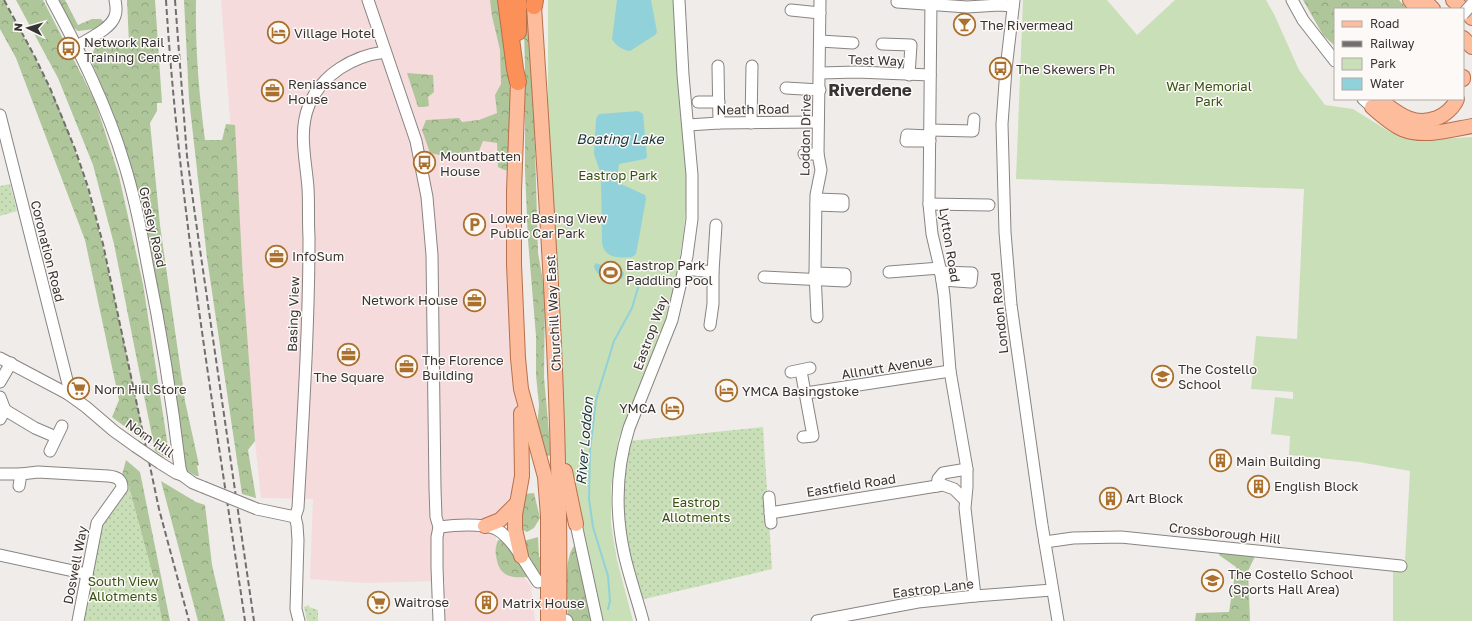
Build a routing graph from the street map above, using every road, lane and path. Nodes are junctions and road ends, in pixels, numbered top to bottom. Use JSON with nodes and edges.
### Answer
{"nodes":[{"id":1,"x":52,"y":0,"type":"edge"},
{"id":2,"x":115,"y":0,"type":"edge"},
{"id":3,"x":368,"y":0,"type":"edge"},
{"id":4,"x":506,"y":0,"type":"edge"},
{"id":5,"x":518,"y":0,"type":"edge"},
{"id":6,"x":679,"y":0,"type":"edge"},
{"id":7,"x":820,"y":0,"type":"edge"},
{"id":8,"x":1292,"y":0,"type":"edge"},
{"id":9,"x":1410,"y":0,"type":"edge"},
{"id":10,"x":1424,"y":0,"type":"edge"},
{"id":11,"x":1453,"y":0,"type":"edge"},
{"id":12,"x":1467,"y":0,"type":"edge"},
{"id":13,"x":534,"y":2,"type":"edge"},
{"id":14,"x":897,"y":2,"type":"dead end"},
{"id":15,"x":931,"y":2,"type":"edge"},
{"id":16,"x":1013,"y":3,"type":"edge"},
{"id":17,"x":1472,"y":4,"type":"edge"},
{"id":18,"x":1416,"y":8,"type":"edge"},
{"id":19,"x":1432,"y":8,"type":"edge"},
{"id":20,"x":1462,"y":8,"type":"edge"},
{"id":21,"x":791,"y":10,"type":"dead end"},
{"id":22,"x":1464,"y":10,"type":"edge"},
{"id":23,"x":820,"y":13,"type":"junction"},
{"id":24,"x":1464,"y":13,"type":"edge"},
{"id":25,"x":1472,"y":18,"type":"edge"},
{"id":26,"x":1464,"y":39,"type":"edge"},
{"id":27,"x":820,"y":41,"type":"junction"},
{"id":28,"x":853,"y":43,"type":"dead end"},
{"id":29,"x":882,"y":44,"type":"dead end"},
{"id":30,"x":77,"y":46,"type":"junction"},
{"id":31,"x":1472,"y":47,"type":"edge"},
{"id":32,"x":385,"y":52,"type":"junction"},
{"id":33,"x":1334,"y":60,"type":"edge"},
{"id":34,"x":718,"y":66,"type":"dead end"},
{"id":35,"x":752,"y":66,"type":"dead end"},
{"id":36,"x":820,"y":73,"type":"junction"},
{"id":37,"x":909,"y":74,"type":"junction"},
{"id":38,"x":930,"y":75,"type":"junction"},
{"id":39,"x":518,"y":82,"type":"junction"},
{"id":40,"x":786,"y":88,"type":"dead end"},
{"id":41,"x":820,"y":90,"type":"junction"},
{"id":42,"x":1456,"y":100,"type":"edge"},
{"id":43,"x":1375,"y":101,"type":"edge"},
{"id":44,"x":698,"y":102,"type":"dead end"},
{"id":45,"x":719,"y":102,"type":"junction"},
{"id":46,"x":0,"y":115,"type":"edge"},
{"id":47,"x":974,"y":119,"type":"dead end"},
{"id":48,"x":818,"y":122,"type":"junction"},
{"id":49,"x":719,"y":123,"type":"junction"},
{"id":50,"x":752,"y":123,"type":"junction"},
{"id":51,"x":688,"y":125,"type":"junction"},
{"id":52,"x":1472,"y":126,"type":"edge"},
{"id":53,"x":930,"y":136,"type":"junction"},
{"id":54,"x":804,"y":154,"type":"dead end"},
{"id":55,"x":818,"y":154,"type":"junction"},
{"id":56,"x":929,"y":204,"type":"junction"},
{"id":57,"x":989,"y":205,"type":"dead end"},
{"id":58,"x":716,"y":225,"type":"dead end"},
{"id":59,"x":685,"y":268,"type":"junction"},
{"id":60,"x":713,"y":272,"type":"junction"},
{"id":61,"x":890,"y":272,"type":"dead end"},
{"id":62,"x":940,"y":273,"type":"junction"},
{"id":63,"x":815,"y":276,"type":"junction"},
{"id":64,"x":764,"y":277,"type":"dead end"},
{"id":65,"x":817,"y":317,"type":"dead end"},
{"id":66,"x":710,"y":325,"type":"dead end"},
{"id":67,"x":0,"y":358,"type":"edge"},
{"id":68,"x":11,"y":364,"type":"junction"},
{"id":69,"x":801,"y":370,"type":"dead end"},
{"id":70,"x":950,"y":371,"type":"junction"},
{"id":71,"x":0,"y":382,"type":"edge"},
{"id":72,"x":521,"y":389,"type":"junction"},
{"id":73,"x":806,"y":393,"type":"junction"},
{"id":74,"x":68,"y":394,"type":"junction"},
{"id":75,"x":1,"y":406,"type":"edge"},
{"id":76,"x":62,"y":426,"type":"dead end"},
{"id":77,"x":558,"y":427,"type":"junction"},
{"id":78,"x":56,"y":437,"type":"junction"},
{"id":79,"x":803,"y":437,"type":"dead end"},
{"id":80,"x":50,"y":451,"type":"dead end"},
{"id":81,"x":967,"y":469,"type":"junction"},
{"id":82,"x":0,"y":474,"type":"edge"},
{"id":83,"x":21,"y":474,"type":"junction"},
{"id":84,"x":182,"y":474,"type":"junction"},
{"id":85,"x":19,"y":486,"type":"dead end"},
{"id":86,"x":937,"y":486,"type":"junction"},
{"id":87,"x":769,"y":497,"type":"dead end"},
{"id":88,"x":965,"y":500,"type":"junction"},
{"id":89,"x":516,"y":504,"type":"junction"},
{"id":90,"x":295,"y":517,"type":"junction"},
{"id":91,"x":576,"y":524,"type":"joint"},
{"id":92,"x":485,"y":526,"type":"junction"},
{"id":93,"x":439,"y":527,"type":"junction"},
{"id":94,"x":1045,"y":542,"type":"junction"},
{"id":95,"x":0,"y":555,"type":"edge"},
{"id":96,"x":521,"y":556,"type":"junction"},
{"id":97,"x":1401,"y":566,"type":"dead end"},
{"id":98,"x":88,"y":574,"type":"junction"},
{"id":99,"x":538,"y":582,"type":"dead end"},
{"id":100,"x":1052,"y":590,"type":"junction"},
{"id":101,"x":975,"y":596,"type":"junction"},
{"id":102,"x":78,"y":621,"type":"edge"},
{"id":103,"x":299,"y":621,"type":"edge"},
{"id":104,"x":438,"y":621,"type":"edge"},
{"id":105,"x":548,"y":621,"type":"edge"},
{"id":106,"x":564,"y":621,"type":"edge"},
{"id":107,"x":597,"y":621,"type":"edge"},
{"id":108,"x":643,"y":621,"type":"edge"},
{"id":109,"x":817,"y":621,"type":"edge"},
{"id":110,"x":1058,"y":621,"type":"edge"}],
"edges":[{"from":1,"to":30,"type":"street","name":"Gresley Road"},
{"from":2,"to":30,"type":"street"},
{"from":3,"to":32,"type":"street"},
{"from":4,"to":39,"type":"highway"},
{"from":5,"to":39,"type":"highway"},
{"from":6,"to":51,"type":"street","name":"Eastrop Way"},
{"from":7,"to":23,"type":"street","name":"Loddon Drive"},
{"from":8,"to":33,"type":"street"},
{"from":9,"to":18,"type":"main road"},
{"from":10,"to":19,"type":"main road"},
{"from":11,"to":20,"type":"main road"},
{"from":12,"to":17,"type":"main road"},
{"from":13,"to":77,"type":"main road","name":"Churchill Way East"},
{"from":14,"to":15,"type":"street"},
{"from":15,"to":16,"type":"street"},
{"from":15,"to":38,"type":"street","name":"Lytton Road"},
{"from":16,"to":94,"type":"street","name":"London Road"},
{"from":17,"to":24,"type":"street","bridge":true},
{"from":21,"to":23,"type":"street"},
{"from":22,"to":25,"type":"main road"},
{"from":23,"to":27,"type":"street","name":"Loddon Drive"},
{"from":26,"to":31,"type":"main road"},
{"from":27,"to":28,"type":"street"},
{"from":27,"to":36,"type":"street","name":"Loddon Drive"},
{"from":29,"to":37,"type":"street"},
{"from":30,"to":84,"type":"street","name":"Gresley Road"},
{"from":32,"to":90,"type":"street","name":"Basing View"},
{"from":32,"to":93,"type":"street"},
{"from":34,"to":45,"type":"street"},
{"from":35,"to":50,"type":"street"},
{"from":36,"to":37,"type":"street","name":"Test Way"},
{"from":36,"to":41,"type":"street","name":"Loddon Drive"},
{"from":37,"to":38,"type":"street","name":"Test Way"},
{"from":38,"to":53,"type":"street","name":"Lytton Road"},
{"from":39,"to":72,"type":"main road"},
{"from":40,"to":41,"type":"street"},
{"from":41,"to":48,"type":"street","name":"Loddon Drive"},
{"from":42,"to":43,"type":"main road"},
{"from":43,"to":52,"type":"main road"},
{"from":44,"to":45,"type":"street"},
{"from":45,"to":49,"type":"street"},
{"from":46,"to":74,"type":"street","name":"Coronation Road"},
{"from":47,"to":53,"type":"street"},
{"from":48,"to":50,"type":"street","name":"Neath Road"},
{"from":48,"to":55,"type":"street","name":"Loddon Drive"},
{"from":49,"to":50,"type":"street","name":"Neath Road"},
{"from":49,"to":51,"type":"street","name":"Neath Road"},
{"from":51,"to":59,"type":"street","name":"Eastrop Way"},
{"from":53,"to":56,"type":"street","name":"Lytton Road"},
{"from":54,"to":55,"type":"street"},
{"from":55,"to":63,"type":"street","name":"Loddon Drive"},
{"from":56,"to":57,"type":"street"},
{"from":56,"to":62,"type":"street","name":"Lytton Road"},
{"from":58,"to":60,"type":"street"},
{"from":59,"to":60,"type":"street"},
{"from":59,"to":108,"type":"street","name":"Eastrop Way"},
{"from":60,"to":66,"type":"street"},
{"from":61,"to":62,"type":"street"},
{"from":62,"to":70,"type":"street","name":"Lytton Road"},
{"from":63,"to":64,"type":"street"},
{"from":63,"to":65,"type":"street","name":"Loddon Drive"},
{"from":67,"to":68,"type":"street","name":"Norn Hill"},
{"from":68,"to":71,"type":"street"},
{"from":68,"to":74,"type":"street","name":"Norn Hill"},
{"from":69,"to":73,"type":"street"},
{"from":70,"to":73,"type":"street","name":"Allnutt Avenue"},
{"from":70,"to":81,"type":"street","name":"Lytton Road"},
{"from":72,"to":89,"type":"main road"},
{"from":72,"to":105,"type":"main road"},
{"from":73,"to":79,"type":"street"},
{"from":74,"to":84,"type":"street","name":"Norn Hill","bridge":true},
{"from":75,"to":78,"type":"street"},
{"from":76,"to":78,"type":"street"},
{"from":77,"to":91,"type":"main road"},
{"from":77,"to":106,"type":"main road","name":"Churchill Way East"},
{"from":78,"to":80,"type":"street"},
{"from":81,"to":86,"type":"street"},
{"from":81,"to":88,"type":"street"},
{"from":82,"to":83,"type":"street","name":"Doswell Way"},
{"from":83,"to":85,"type":"street"},
{"from":83,"to":98,"type":"street","name":"Doswell Way"},
{"from":84,"to":90,"type":"street","name":"Norn Hill","bridge":true},
{"from":86,"to":87,"type":"street","name":"Eastfield Road"},
{"from":86,"to":88,"type":"street","name":"Eastfield Road"},
{"from":88,"to":101,"type":"street"},
{"from":89,"to":92,"type":"main road"},
{"from":89,"to":96,"type":"main road"},
{"from":90,"to":103,"type":"street","name":"Basing View"},
{"from":91,"to":107,"type":"street"},
{"from":92,"to":93,"type":"street"},
{"from":92,"to":96,"type":"street"},
{"from":93,"to":104,"type":"street"},
{"from":94,"to":97,"type":"street","name":"Crossborough Hill"},
{"from":94,"to":100,"type":"street","name":"London Road"},
{"from":95,"to":98,"type":"street"},
{"from":96,"to":99,"type":"street"},
{"from":98,"to":102,"type":"street","name":"Doswell Way"},
{"from":100,"to":101,"type":"street","name":"Eastrop Lane"},
{"from":100,"to":110,"type":"street","name":"London Road"},
{"from":101,"to":109,"type":"street","name":"Eastrop Lane"}]}
